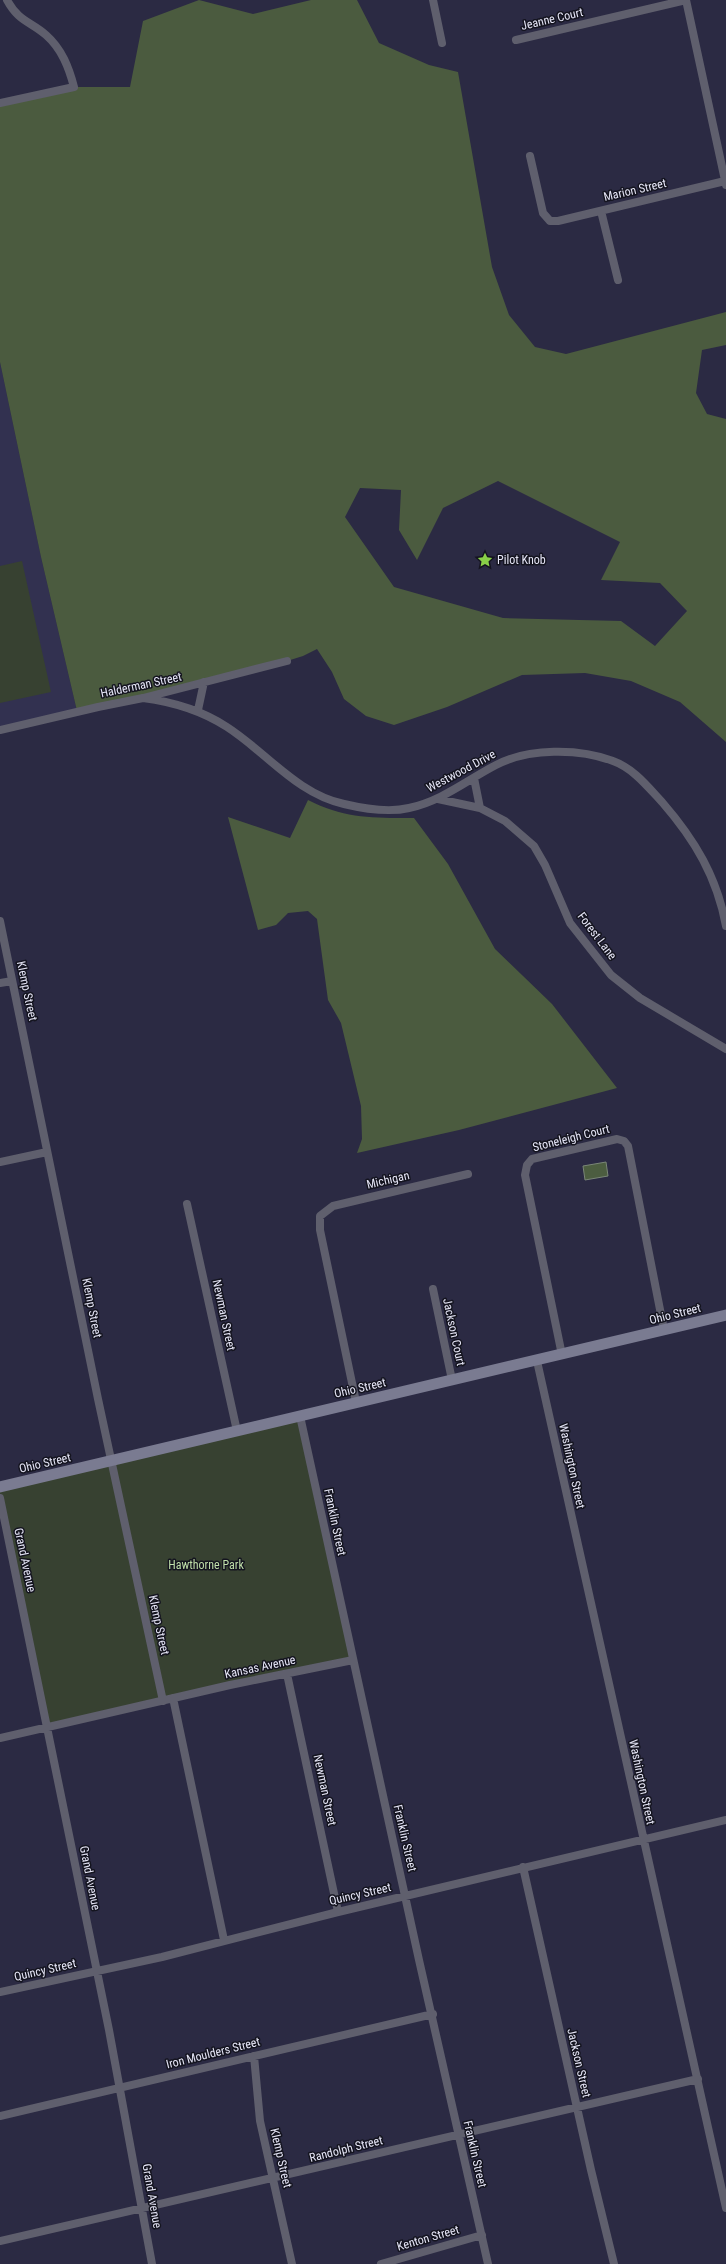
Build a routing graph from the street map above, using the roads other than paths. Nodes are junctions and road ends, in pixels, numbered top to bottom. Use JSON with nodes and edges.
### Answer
{"nodes":[{"id":1,"x":7,"y":0,"type":"edge"},
{"id":2,"x":433,"y":0,"type":"edge"},
{"id":3,"x":686,"y":0,"type":"edge"},
{"id":4,"x":516,"y":40,"type":"dead end"},
{"id":5,"x":442,"y":43,"type":"dead end"},
{"id":6,"x":0,"y":103,"type":"edge"},
{"id":7,"x":530,"y":156,"type":"dead end"},
{"id":8,"x":726,"y":184,"type":"edge"},
{"id":9,"x":601,"y":211,"type":"junction"},
{"id":10,"x":618,"y":280,"type":"dead end"},
{"id":11,"x":287,"y":661,"type":"dead end"},
{"id":12,"x":204,"y":682,"type":"junction"},
{"id":13,"x":143,"y":698,"type":"junction"},
{"id":14,"x":198,"y":710,"type":"junction"},
{"id":15,"x":0,"y":730,"type":"edge"},
{"id":16,"x":474,"y":778,"type":"junction"},
{"id":17,"x":438,"y":799,"type":"junction"},
{"id":18,"x":480,"y":808,"type":"junction"},
{"id":19,"x":0,"y":921,"type":"edge"},
{"id":20,"x":726,"y":926,"type":"edge"},
{"id":21,"x":12,"y":981,"type":"junction"},
{"id":22,"x":0,"y":984,"type":"edge"},
{"id":23,"x":726,"y":1049,"type":"edge"},
{"id":24,"x":47,"y":1152,"type":"junction"},
{"id":25,"x":0,"y":1162,"type":"edge"},
{"id":26,"x":468,"y":1174,"type":"dead end"},
{"id":27,"x":187,"y":1204,"type":"dead end"},
{"id":28,"x":433,"y":1289,"type":"dead end"},
{"id":29,"x":726,"y":1315,"type":"edge"},
{"id":30,"x":664,"y":1330,"type":"junction"},
{"id":31,"x":562,"y":1355,"type":"junction"},
{"id":32,"x":537,"y":1361,"type":"junction"},
{"id":33,"x":452,"y":1380,"type":"junction"},
{"id":34,"x":356,"y":1402,"type":"junction"},
{"id":35,"x":300,"y":1416,"type":"junction"},
{"id":36,"x":237,"y":1431,"type":"junction"},
{"id":37,"x":112,"y":1461,"type":"junction"},
{"id":38,"x":0,"y":1487,"type":"edge"},
{"id":39,"x":0,"y":1498,"type":"edge"},
{"id":40,"x":353,"y":1660,"type":"junction"},
{"id":41,"x":287,"y":1674,"type":"junction"},
{"id":42,"x":172,"y":1698,"type":"junction"},
{"id":43,"x":163,"y":1700,"type":"junction"},
{"id":44,"x":47,"y":1727,"type":"junction"},
{"id":45,"x":0,"y":1738,"type":"edge"},
{"id":46,"x":726,"y":1820,"type":"edge"},
{"id":47,"x":642,"y":1840,"type":"junction"},
{"id":48,"x":523,"y":1867,"type":"junction"},
{"id":49,"x":406,"y":1896,"type":"junction"},
{"id":50,"x":338,"y":1912,"type":"junction"},
{"id":51,"x":224,"y":1940,"type":"junction"},
{"id":52,"x":96,"y":1970,"type":"junction"},
{"id":53,"x":0,"y":1992,"type":"edge"},
{"id":54,"x":432,"y":2014,"type":"junction"},
{"id":55,"x":254,"y":2056,"type":"junction"},
{"id":56,"x":698,"y":2079,"type":"junction"},
{"id":57,"x":120,"y":2088,"type":"junction"},
{"id":58,"x":577,"y":2108,"type":"junction"},
{"id":59,"x":0,"y":2116,"type":"edge"},
{"id":60,"x":458,"y":2135,"type":"junction"},
{"id":61,"x":273,"y":2179,"type":"junction"},
{"id":62,"x":726,"y":2208,"type":"edge"},
{"id":63,"x":142,"y":2209,"type":"junction"},
{"id":64,"x":482,"y":2235,"type":"junction"},
{"id":65,"x":0,"y":2241,"type":"edge"},
{"id":66,"x":152,"y":2264,"type":"edge"},
{"id":67,"x":292,"y":2264,"type":"edge"},
{"id":68,"x":381,"y":2264,"type":"edge"},
{"id":69,"x":488,"y":2264,"type":"edge"},
{"id":70,"x":614,"y":2264,"type":"edge"}],
"edges":[{"from":1,"to":6,"type":"street"},
{"from":2,"to":5,"type":"street"},
{"from":3,"to":4,"type":"street","name":"Jeanne Court"},
{"from":3,"to":8,"type":"street"},
{"from":7,"to":9,"type":"street","name":"Marion Street"},
{"from":8,"to":9,"type":"street","name":"Marion Street"},
{"from":9,"to":10,"type":"street"},
{"from":11,"to":12,"type":"street","name":"Halderman Street"},
{"from":12,"to":13,"type":"street","name":"Halderman Street"},
{"from":12,"to":14,"type":"street"},
{"from":13,"to":14,"type":"street","name":"Westwood Drive"},
{"from":13,"to":15,"type":"street","name":"Halderman Street"},
{"from":14,"to":17,"type":"street","name":"Westwood Drive"},
{"from":16,"to":17,"type":"street","name":"Westwood Drive"},
{"from":16,"to":18,"type":"street"},
{"from":16,"to":20,"type":"street","name":"Westwood Drive"},
{"from":17,"to":18,"type":"street","name":"Forest Lane"},
{"from":18,"to":23,"type":"street","name":"Forest Lane"},
{"from":19,"to":21,"type":"street","name":"Klemp Street"},
{"from":21,"to":22,"type":"street"},
{"from":21,"to":24,"type":"street","name":"Klemp Street"},
{"from":24,"to":25,"type":"street"},
{"from":24,"to":37,"type":"street","name":"Klemp Street"},
{"from":26,"to":34,"type":"street","name":"Michigan"},
{"from":27,"to":36,"type":"street","name":"Newman Street"},
{"from":28,"to":33,"type":"street","name":"Jackson Court"},
{"from":29,"to":30,"type":"street","name":"Ohio Street"},
{"from":30,"to":31,"type":"street","name":"Ohio Street"},
{"from":30,"to":31,"type":"street","name":"Stoneleigh Court"},
{"from":31,"to":32,"type":"street","name":"Ohio Street"},
{"from":32,"to":33,"type":"street","name":"Ohio Street"},
{"from":32,"to":47,"type":"street","name":"Washington Street"},
{"from":33,"to":34,"type":"street","name":"Ohio Street"},
{"from":34,"to":35,"type":"street","name":"Ohio Street"},
{"from":35,"to":36,"type":"street","name":"Ohio Street"},
{"from":35,"to":40,"type":"street","name":"Franklin Street"},
{"from":36,"to":37,"type":"street","name":"Ohio Street"},
{"from":37,"to":38,"type":"street","name":"Ohio Street"},
{"from":37,"to":43,"type":"street","name":"Klemp Street"},
{"from":39,"to":44,"type":"street","name":"Grand Avenue"},
{"from":40,"to":41,"type":"street","name":"Kansas Avenue"},
{"from":40,"to":49,"type":"street","name":"Franklin Street"},
{"from":41,"to":42,"type":"street","name":"Kansas Avenue"},
{"from":41,"to":50,"type":"street","name":"Newman Street"},
{"from":42,"to":43,"type":"street","name":"Kansas Avenue"},
{"from":42,"to":51,"type":"street"},
{"from":43,"to":44,"type":"street"},
{"from":44,"to":45,"type":"street"},
{"from":44,"to":52,"type":"street","name":"Grand Avenue"},
{"from":46,"to":47,"type":"street","name":"Quincy Street"},
{"from":47,"to":48,"type":"street","name":"Quincy Street"},
{"from":47,"to":56,"type":"street","name":"Washington Street"},
{"from":48,"to":49,"type":"street","name":"Quincy Street"},
{"from":48,"to":58,"type":"street","name":"Jackson Street"},
{"from":49,"to":50,"type":"street","name":"Quincy Street"},
{"from":49,"to":54,"type":"street","name":"Franklin Street"},
{"from":50,"to":51,"type":"street","name":"Quincy Street"},
{"from":51,"to":52,"type":"street","name":"Quincy Street"},
{"from":52,"to":53,"type":"street","name":"Quincy Street"},
{"from":52,"to":57,"type":"street","name":"Grand Avenue"},
{"from":54,"to":55,"type":"street","name":"Iron Moulders Street"},
{"from":54,"to":60,"type":"street","name":"Franklin Street"},
{"from":55,"to":57,"type":"street","name":"Iron Moulders Street"},
{"from":55,"to":61,"type":"street","name":"Klemp Street"},
{"from":56,"to":58,"type":"street","name":"Randolph Street"},
{"from":56,"to":62,"type":"street","name":"Washington Street"},
{"from":57,"to":59,"type":"street","name":"Iron Moulders Street"},
{"from":57,"to":63,"type":"street","name":"Grand Avenue"},
{"from":58,"to":60,"type":"street","name":"Randolph Street"},
{"from":58,"to":70,"type":"street","name":"Jackson Street"},
{"from":60,"to":61,"type":"street","name":"Randolph Street"},
{"from":60,"to":64,"type":"street","name":"Franklin Street"},
{"from":61,"to":63,"type":"street","name":"Randolph Street"},
{"from":61,"to":67,"type":"street","name":"Klemp Street"},
{"from":63,"to":65,"type":"street","name":"Randolph Street"},
{"from":63,"to":66,"type":"street","name":"Grand Avenue"},
{"from":64,"to":68,"type":"street","name":"Kenton Street"},
{"from":64,"to":69,"type":"street","name":"Franklin Street"}]}
